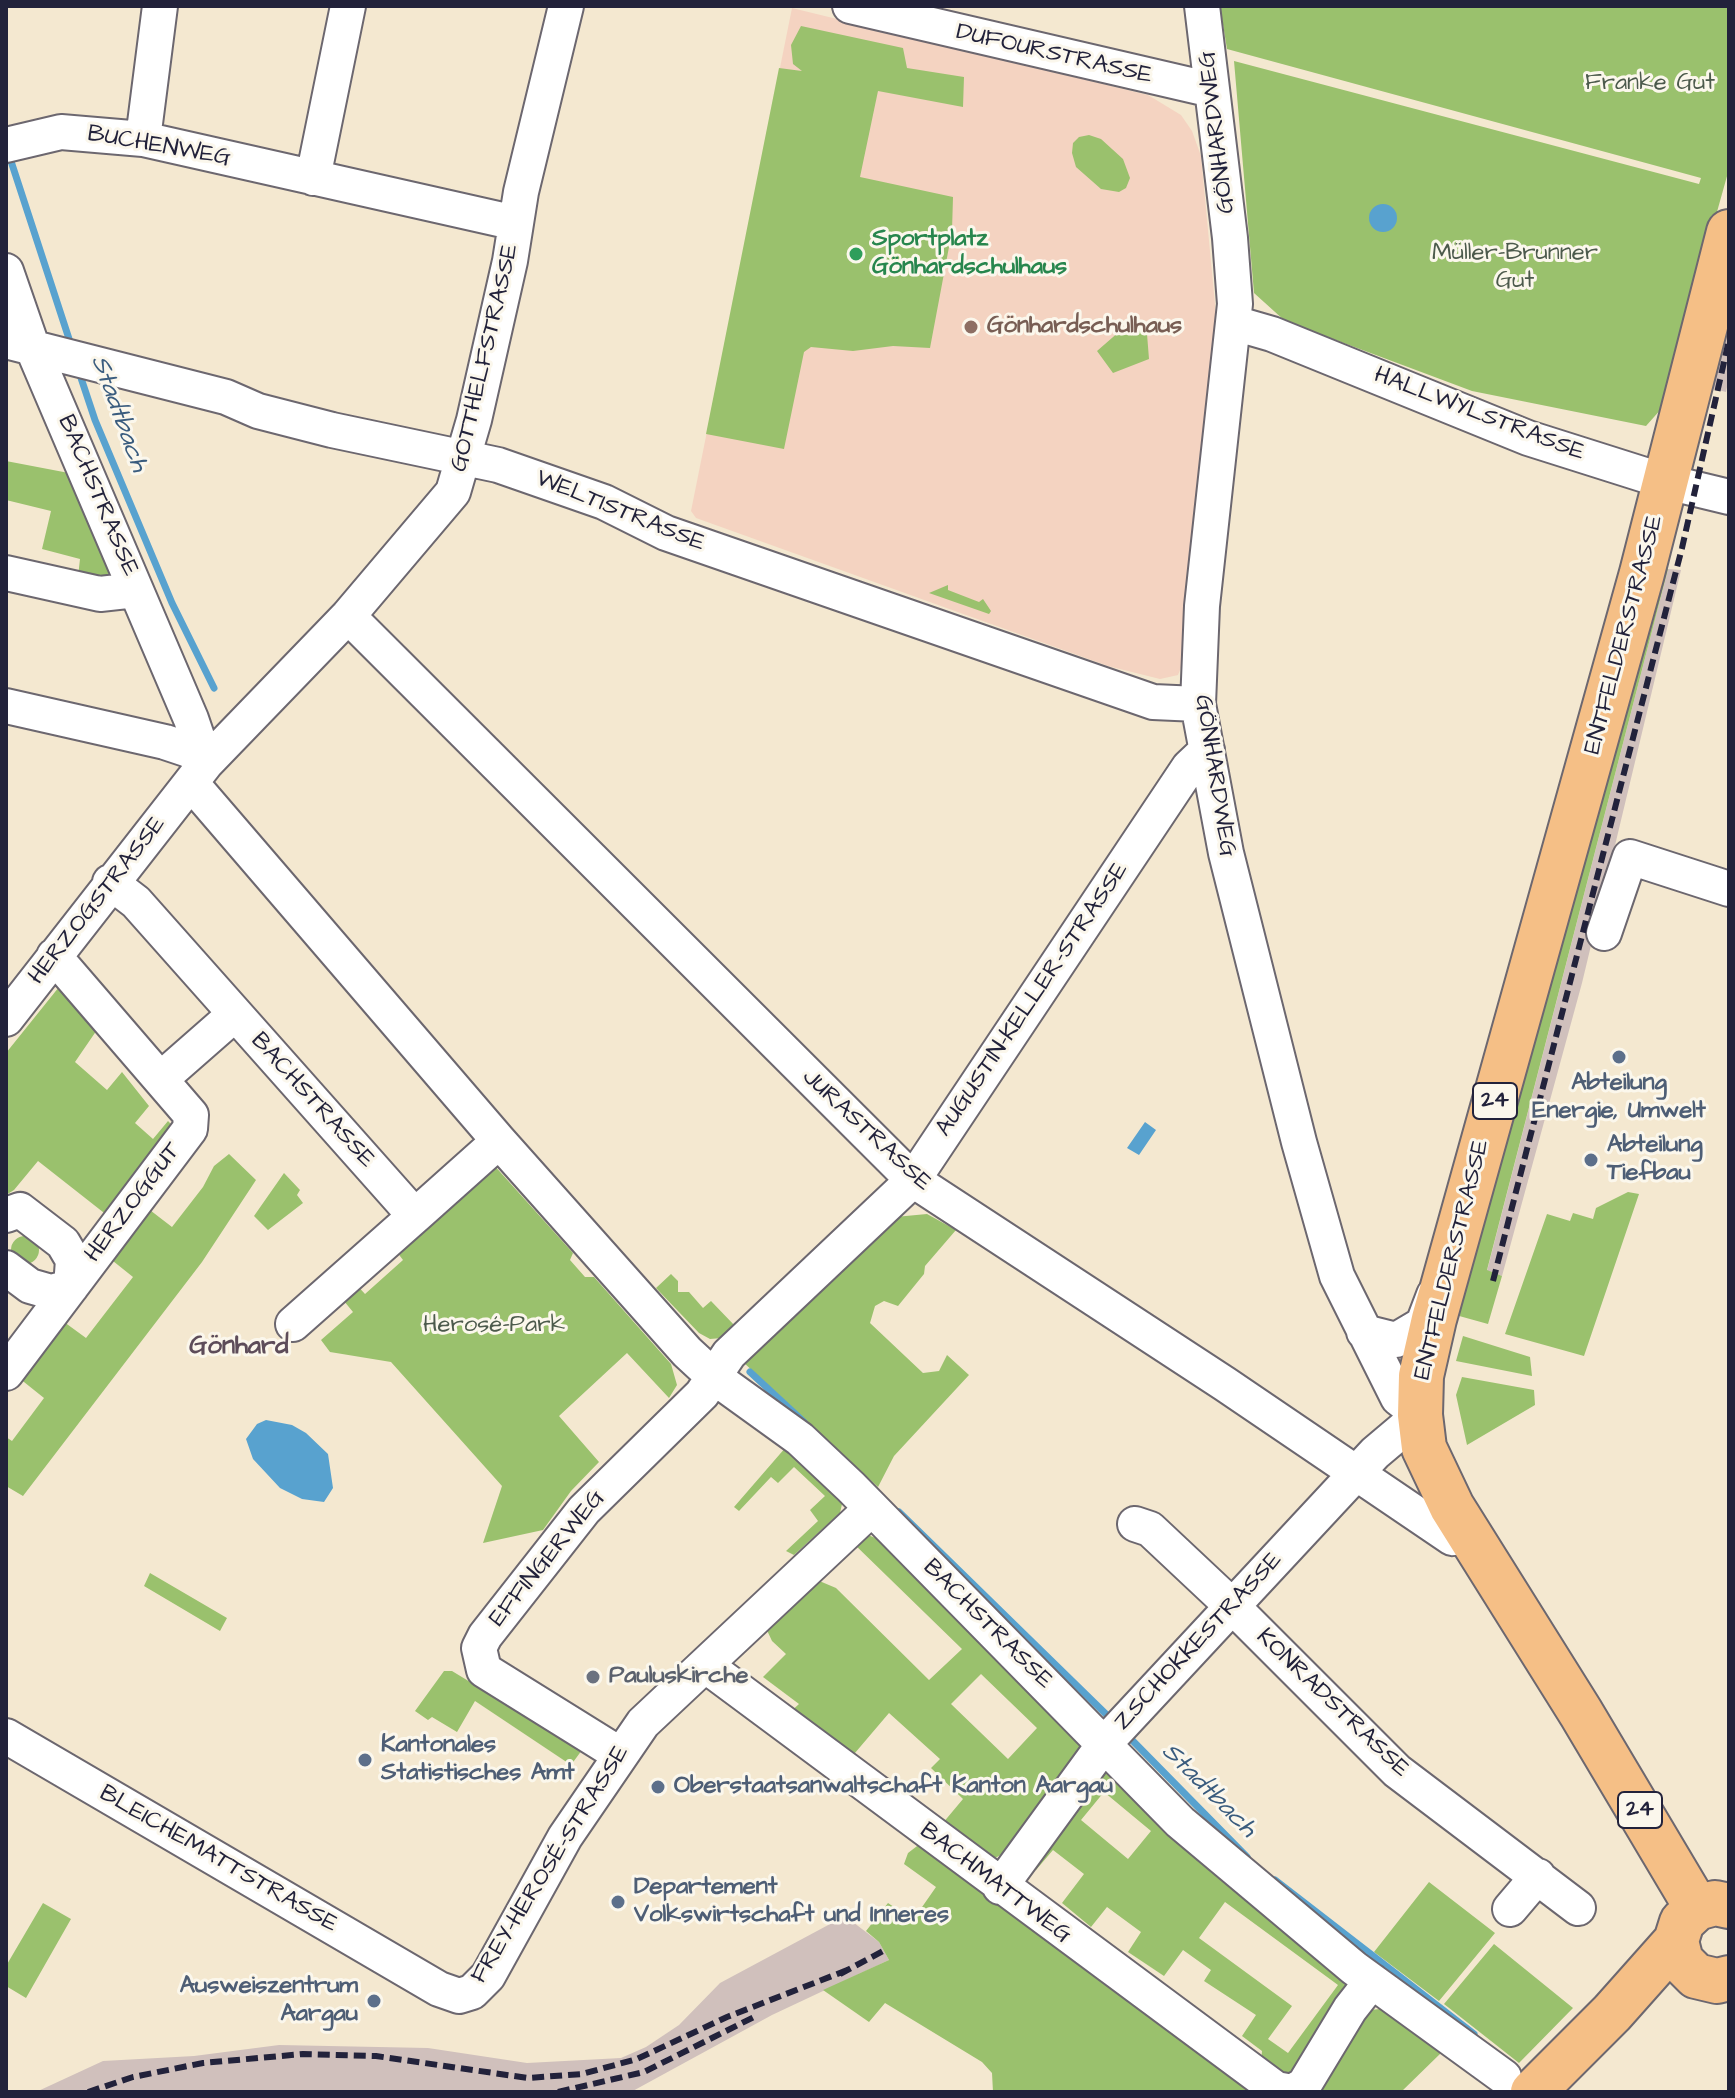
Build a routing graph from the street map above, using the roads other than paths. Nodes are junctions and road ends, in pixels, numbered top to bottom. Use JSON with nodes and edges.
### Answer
{"nodes":[{"id":1,"x":160,"y":6,"type":"edge"},
{"id":2,"x":348,"y":6,"type":"edge"},
{"id":3,"x":566,"y":6,"type":"edge"},
{"id":4,"x":850,"y":6,"type":"edge"},
{"id":5,"x":1202,"y":6,"type":"edge"},
{"id":6,"x":1212,"y":90,"type":"junction"},
{"id":7,"x":143,"y":139,"type":"junction"},
{"id":8,"x":10,"y":144,"type":"edge"},
{"id":9,"x":313,"y":178,"type":"junction"},
{"id":10,"x":516,"y":223,"type":"junction"},
{"id":11,"x":1729,"y":232,"type":"edge"},
{"id":12,"x":6,"y":271,"type":"edge"},
{"id":13,"x":1234,"y":323,"type":"junction"},
{"id":14,"x":32,"y":348,"type":"edge"},
{"id":15,"x":464,"y":461,"type":"junction"},
{"id":16,"x":1667,"y":482,"type":"junction"},
{"id":17,"x":1729,"y":497,"type":"edge"},
{"id":18,"x":6,"y":573,"type":"edge"},
{"id":19,"x":136,"y":590,"type":"junction"},
{"id":20,"x":348,"y":616,"type":"junction"},
{"id":21,"x":1198,"y":704,"type":"junction"},
{"id":22,"x":6,"y":706,"type":"edge"},
{"id":23,"x":241,"y":730,"type":"joint"},
{"id":24,"x":1207,"y":750,"type":"junction"},
{"id":25,"x":199,"y":773,"type":"junction"},
{"id":26,"x":110,"y":882,"type":"junction"},
{"id":27,"x":1729,"y":889,"type":"edge"},
{"id":28,"x":1604,"y":933,"type":"dead end"},
{"id":29,"x":54,"y":956,"type":"junction"},
{"id":30,"x":12,"y":999,"type":"edge"},
{"id":31,"x":235,"y":1014,"type":"junction"},
{"id":32,"x":162,"y":1078,"type":"junction"},
{"id":33,"x":499,"y":1141,"type":"junction"},
{"id":34,"x":913,"y":1180,"type":"junction"},
{"id":35,"x":6,"y":1215,"type":"edge"},
{"id":36,"x":415,"y":1216,"type":"junction"},
{"id":37,"x":6,"y":1268,"type":"edge"},
{"id":38,"x":1445,"y":1278,"type":"junction"},
{"id":39,"x":71,"y":1287,"type":"junction"},
{"id":40,"x":293,"y":1324,"type":"dead end"},
{"id":41,"x":1364,"y":1332,"type":"junction"},
{"id":42,"x":6,"y":1373,"type":"edge"},
{"id":43,"x":714,"y":1377,"type":"junction"},
{"id":44,"x":1420,"y":1415,"type":"junction"},
{"id":45,"x":1355,"y":1474,"type":"junction"},
{"id":46,"x":871,"y":1509,"type":"junction"},
{"id":47,"x":1135,"y":1524,"type":"dead end"},
{"id":48,"x":1466,"y":1532,"type":"junction"},
{"id":49,"x":1232,"y":1606,"type":"junction"},
{"id":50,"x":705,"y":1665,"type":"junction"},
{"id":51,"x":1116,"y":1731,"type":"junction"},
{"id":52,"x":6,"y":1736,"type":"edge"},
{"id":53,"x":619,"y":1754,"type":"junction"},
{"id":54,"x":1538,"y":1876,"type":"junction"},
{"id":55,"x":1000,"y":1887,"type":"junction"},
{"id":56,"x":1578,"y":1908,"type":"dead end"},
{"id":57,"x":1510,"y":1909,"type":"dead end"},
{"id":58,"x":1701,"y":1918,"type":"edge"},
{"id":59,"x":1718,"y":1979,"type":"edge"},
{"id":60,"x":1372,"y":1981,"type":"junction"},
{"id":61,"x":431,"y":1984,"type":"joint"},
{"id":62,"x":1612,"y":2013,"type":"junction"},
{"id":63,"x":1567,"y":2073,"type":"edge"},
{"id":64,"x":1518,"y":2084,"type":"edge"}],
"edges":[{"from":1,"to":7,"type":"street"},
{"from":2,"to":9,"type":"street"},
{"from":3,"to":10,"type":"street","name":"GOTTHELFSTRASSE"},
{"from":4,"to":6,"type":"street","name":"DUFOURSTRASSE"},
{"from":5,"to":6,"type":"street","name":"GÖNHARDWEG"},
{"from":6,"to":13,"type":"street","name":"GÖNHARDWEG"},
{"from":7,"to":8,"type":"street","name":"BUCHENWEG"},
{"from":7,"to":9,"type":"street","name":"BUCHENWEG"},
{"from":9,"to":10,"type":"street","name":"BUCHENWEG"},
{"from":10,"to":15,"type":"street","name":"GOTTHELFSTRASSE"},
{"from":11,"to":16,"type":"main road","name":"ENTFELDERSTRASSE","number":"24"},
{"from":12,"to":14,"type":"street","name":"BACHSTRASSE"},
{"from":13,"to":16,"type":"street","name":"HALLWYLSTRASSE"},
{"from":13,"to":21,"type":"street","name":"GÖNHARDWEG"},
{"from":14,"to":15,"type":"street","name":"WELTISTRASSE"},
{"from":14,"to":19,"type":"street","name":"BACHSTRASSE"},
{"from":15,"to":20,"type":"street","name":"GOTTHELFSTRASSE"},
{"from":15,"to":21,"type":"street","name":"WELTISTRASSE"},
{"from":16,"to":17,"type":"street","name":"HALLWYLSTRASSE"},
{"from":16,"to":38,"type":"main road","name":"ENTFELDERSTRASSE","number":"24"},
{"from":18,"to":19,"type":"street"},
{"from":19,"to":25,"type":"street","name":"BACHSTRASSE"},
{"from":20,"to":23,"type":"street","name":"GOTTHELFSTRASSE"},
{"from":20,"to":34,"type":"street","name":"JURASTRASSE"},
{"from":21,"to":24,"type":"street","name":"GÖNHARDWEG"},
{"from":22,"to":25,"type":"street"},
{"from":23,"to":25,"type":"street","name":"HERZOGSTRASSE"},
{"from":24,"to":34,"type":"street","name":"AUGUSTIN-KELLER-STRASSE"},
{"from":24,"to":41,"type":"street","name":"GÖNHARDWEG"},
{"from":25,"to":26,"type":"street","name":"HERZOGSTRASSE"},
{"from":25,"to":33,"type":"street","name":"BACHSTRASSE"},
{"from":26,"to":29,"type":"street","name":"HERZOGSTRASSE"},
{"from":26,"to":31,"type":"street","name":"BACHSTRASSE"},
{"from":27,"to":28,"type":"street"},
{"from":29,"to":30,"type":"street","name":"HERZOGSTRASSE"},
{"from":29,"to":32,"type":"street","name":"HERZOGGUT"},
{"from":31,"to":32,"type":"street"},
{"from":31,"to":36,"type":"street","name":"BACHSTRASSE"},
{"from":32,"to":39,"type":"street","name":"HERZOGGUT"},
{"from":33,"to":36,"type":"street"},
{"from":33,"to":43,"type":"street","name":"BACHSTRASSE"},
{"from":34,"to":43,"type":"street","name":"AUGUSTIN-KELLER-STRASSE"},
{"from":34,"to":45,"type":"street","name":"JURASTRASSE"},
{"from":35,"to":39,"type":"street","name":"HERZOGGUT"},
{"from":36,"to":40,"type":"street"},
{"from":37,"to":39,"type":"street","name":"HERZOGGUT"},
{"from":38,"to":41,"type":"street"},
{"from":38,"to":44,"type":"main road","name":"ENTFELDERSTRASSE","number":"24"},
{"from":39,"to":42,"type":"street","name":"HERZOGGUT"},
{"from":41,"to":44,"type":"street","name":"GÖNHARDWEG"},
{"from":43,"to":46,"type":"street","name":"BACHSTRASSE"},
{"from":43,"to":53,"type":"street","name":"EFFINGERWEG"},
{"from":44,"to":45,"type":"street","name":"ZSCHOKKESTRASSE"},
{"from":44,"to":48,"type":"main road","name":"ENTFELDERSTRASSE","number":"24"},
{"from":45,"to":48,"type":"street","name":"JURASTRASSE"},
{"from":45,"to":49,"type":"street","name":"ZSCHOKKESTRASSE"},
{"from":46,"to":50,"type":"street","name":"FREY-HEROSÉ-STRASSE"},
{"from":46,"to":51,"type":"street","name":"BACHSTRASSE"},
{"from":47,"to":49,"type":"street","name":"KONRADSTRASSE"},
{"from":48,"to":58,"type":"main road","name":"ENTFELDERSTRASSE","number":"24"},
{"from":49,"to":51,"type":"street","name":"ZSCHOKKESTRASSE"},
{"from":49,"to":54,"type":"street","name":"KONRADSTRASSE"},
{"from":50,"to":53,"type":"street","name":"FREY-HEROSÉ-STRASSE"},
{"from":50,"to":55,"type":"street","name":"BACHMATTWEG"},
{"from":51,"to":55,"type":"street","name":"ZSCHOKKESTRASSE"},
{"from":51,"to":60,"type":"street","name":"BACHSTRASSE"},
{"from":52,"to":61,"type":"street","name":"BLEICHEMATTSTRASSE"},
{"from":53,"to":61,"type":"street","name":"FREY-HEROSÉ-STRASSE"},
{"from":54,"to":56,"type":"street","name":"KONRADSTRASSE"},
{"from":54,"to":57,"type":"street"},
{"from":55,"to":60,"type":"street","name":"BACHMATTWEG"},
{"from":58,"to":59,"type":"main road","name":"ENTFELDERSTRASSE"},
{"from":58,"to":62,"type":"main road"},
{"from":59,"to":62,"type":"main road"},
{"from":60,"to":64,"type":"street","name":"BACHSTRASSE"},
{"from":62,"to":63,"type":"main road"},
{"from":63,"to":64,"type":"main road"}]}
